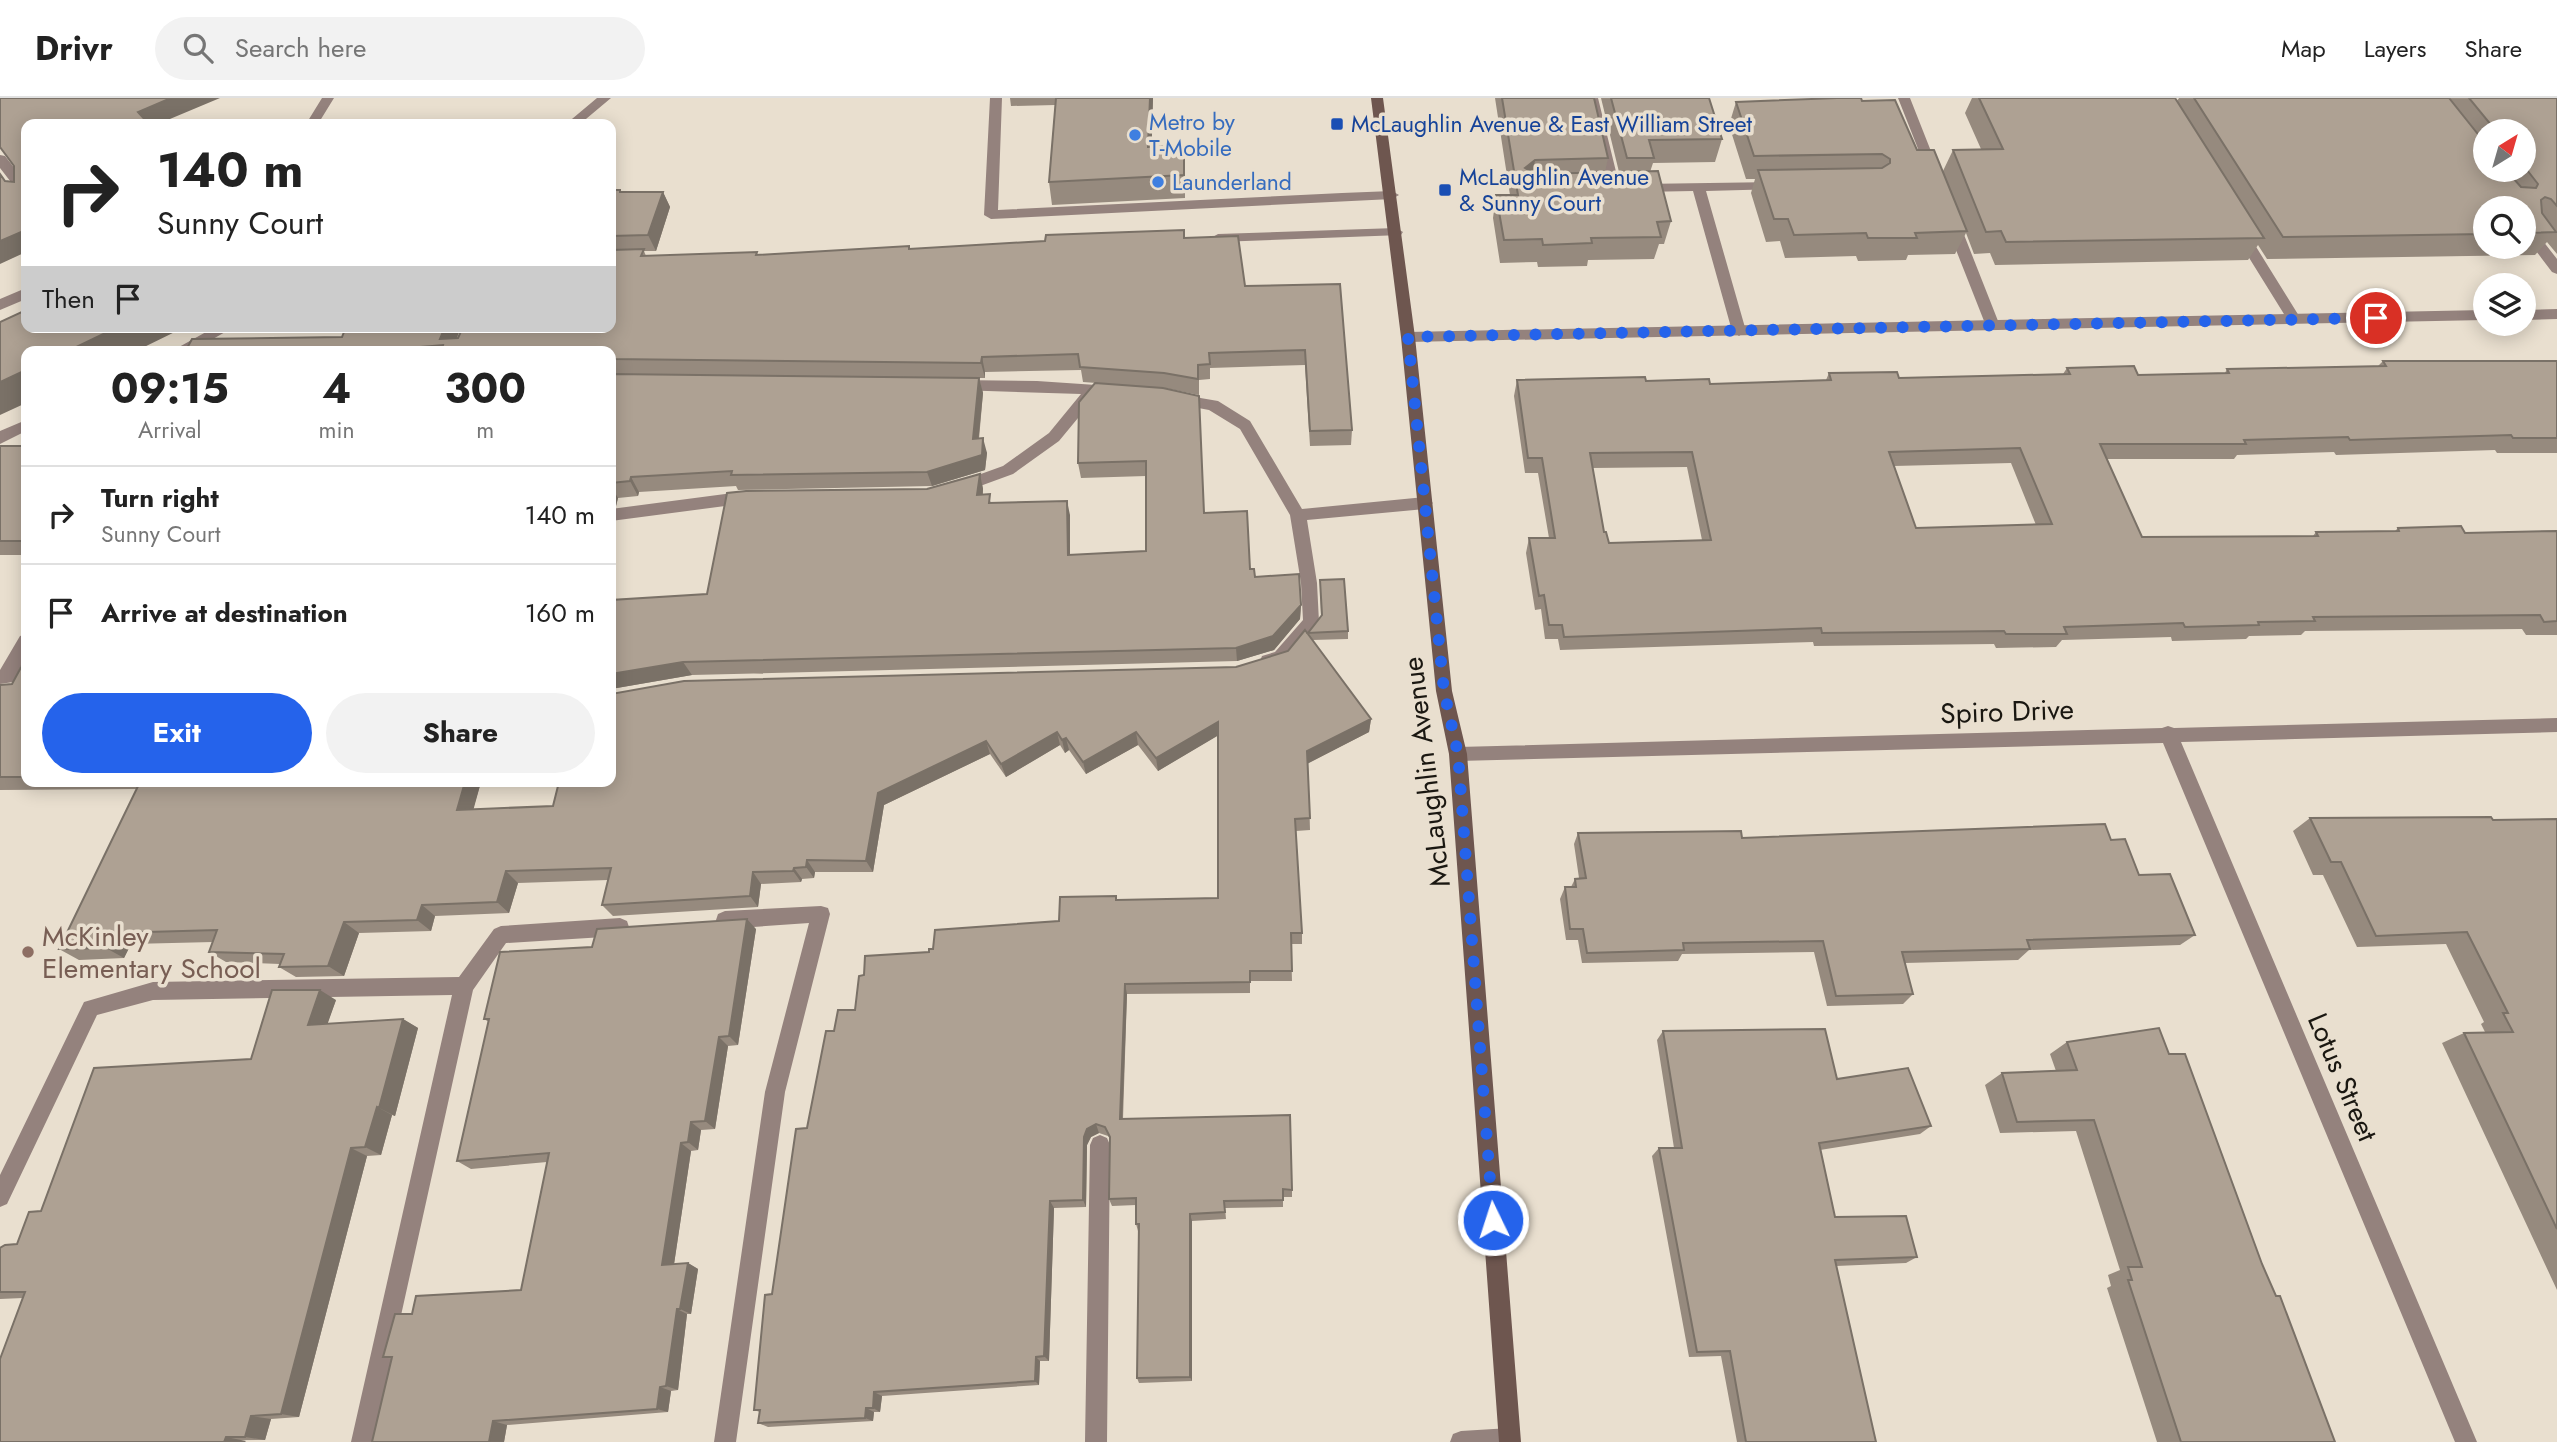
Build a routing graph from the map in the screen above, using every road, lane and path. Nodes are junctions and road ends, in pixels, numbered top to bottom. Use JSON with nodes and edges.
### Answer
{"nodes":[{"id":1,"x":328,"y":98,"type":"edge"},
{"id":2,"x":605,"y":98,"type":"edge"},
{"id":3,"x":996,"y":98,"type":"edge"},
{"id":4,"x":1377,"y":98,"type":"edge"},
{"id":5,"x":1592,"y":98,"type":"edge"},
{"id":6,"x":1904,"y":98,"type":"edge"},
{"id":7,"x":315,"y":119,"type":"edge"},
{"id":8,"x":578,"y":119,"type":"edge"},
{"id":9,"x":0,"y":159,"type":"edge"},
{"id":10,"x":1938,"y":185,"type":"edge"},
{"id":11,"x":21,"y":186,"type":"edge"},
{"id":12,"x":1792,"y":186,"type":"edge"},
{"id":13,"x":1698,"y":187,"type":"junction"},
{"id":14,"x":1392,"y":195,"type":"junction"},
{"id":15,"x":1948,"y":210,"type":"edge"},
{"id":16,"x":2234,"y":223,"type":"edge"},
{"id":17,"x":1396,"y":232,"type":"junction"},
{"id":18,"x":1209,"y":238,"type":"edge"},
{"id":19,"x":2536,"y":242,"type":"edge"},
{"id":20,"x":2557,"y":269,"type":"edge"},
{"id":21,"x":21,"y":295,"type":"edge"},
{"id":22,"x":0,"y":304,"type":"edge"},
{"id":23,"x":2557,"y":314,"type":"edge"},
{"id":24,"x":2536,"y":315,"type":"edge"},
{"id":25,"x":2473,"y":316,"type":"edge"},
{"id":26,"x":2294,"y":319,"type":"junction"},
{"id":27,"x":1993,"y":326,"type":"junction"},
{"id":28,"x":1739,"y":331,"type":"junction"},
{"id":29,"x":215,"y":333,"type":"edge"},
{"id":30,"x":1408,"y":337,"type":"junction"},
{"id":31,"x":189,"y":346,"type":"edge"},
{"id":32,"x":942,"y":385,"type":"edge"},
{"id":33,"x":1093,"y":390,"type":"junction"},
{"id":34,"x":1129,"y":393,"type":"edge"},
{"id":35,"x":1165,"y":396,"type":"edge"},
{"id":36,"x":21,"y":428,"type":"edge"},
{"id":37,"x":0,"y":438,"type":"edge"},
{"id":38,"x":945,"y":491,"type":"edge"},
{"id":39,"x":767,"y":497,"type":"edge"},
{"id":40,"x":1426,"y":503,"type":"junction"},
{"id":41,"x":616,"y":514,"type":"edge"},
{"id":42,"x":1298,"y":515,"type":"junction"},
{"id":43,"x":21,"y":649,"type":"edge"},
{"id":44,"x":1248,"y":668,"type":"edge"},
{"id":45,"x":2,"y":681,"type":"edge"},
{"id":46,"x":2557,"y":725,"type":"edge"},
{"id":47,"x":2168,"y":733,"type":"junction"},
{"id":48,"x":1458,"y":754,"type":"junction"},
{"id":49,"x":709,"y":921,"type":"edge"},
{"id":50,"x":640,"y":926,"type":"edge"},
{"id":51,"x":464,"y":986,"type":"junction"},
{"id":52,"x":1100,"y":1145,"type":"edge"},
{"id":53,"x":0,"y":1197,"type":"edge"},
{"id":54,"x":1510,"y":1441,"type":"edge"},
{"id":55,"x":362,"y":1442,"type":"edge"},
{"id":56,"x":725,"y":1442,"type":"edge"},
{"id":57,"x":1096,"y":1442,"type":"edge"},
{"id":58,"x":1461,"y":1442,"type":"edge"},
{"id":59,"x":2466,"y":1442,"type":"edge"}],
"edges":[{"from":1,"to":7,"type":"street"},
{"from":2,"to":8,"type":"street"},
{"from":3,"to":14,"type":"street"},
{"from":4,"to":14,"type":"main road","name":"McLaughlin Avenue"},
{"from":5,"to":13,"type":"street"},
{"from":6,"to":10,"type":"street"},
{"from":9,"to":11,"type":"street"},
{"from":12,"to":13,"type":"street"},
{"from":13,"to":28,"type":"street"},
{"from":14,"to":17,"type":"main road","name":"McLaughlin Avenue"},
{"from":15,"to":27,"type":"street"},
{"from":16,"to":26,"type":"street"},
{"from":17,"to":18,"type":"street"},
{"from":17,"to":30,"type":"main road","name":"McLaughlin Avenue"},
{"from":19,"to":20,"type":"street"},
{"from":21,"to":22,"type":"street"},
{"from":23,"to":24,"type":"street"},
{"from":25,"to":26,"type":"street"},
{"from":26,"to":27,"type":"street"},
{"from":27,"to":28,"type":"street"},
{"from":28,"to":30,"type":"street"},
{"from":29,"to":31,"type":"street"},
{"from":30,"to":40,"type":"main road","name":"McLaughlin Avenue"},
{"from":32,"to":33,"type":"street"},
{"from":33,"to":34,"type":"street"},
{"from":33,"to":38,"type":"street"},
{"from":35,"to":42,"type":"street"},
{"from":36,"to":37,"type":"street"},
{"from":39,"to":41,"type":"street"},
{"from":40,"to":42,"type":"street"},
{"from":40,"to":48,"type":"main road","name":"McLaughlin Avenue"},
{"from":42,"to":44,"type":"street"},
{"from":43,"to":45,"type":"street"},
{"from":46,"to":47,"type":"street","name":"Spiro Drive"},
{"from":47,"to":48,"type":"street","name":"Spiro Drive"},
{"from":47,"to":59,"type":"street","name":"Lotus Street"},
{"from":48,"to":54,"type":"main road","name":"McLaughlin Avenue"},
{"from":49,"to":56,"type":"street"},
{"from":50,"to":51,"type":"street"},
{"from":51,"to":53,"type":"street"},
{"from":51,"to":55,"type":"street"},
{"from":52,"to":57,"type":"street"},
{"from":54,"to":58,"type":"street"}]}
